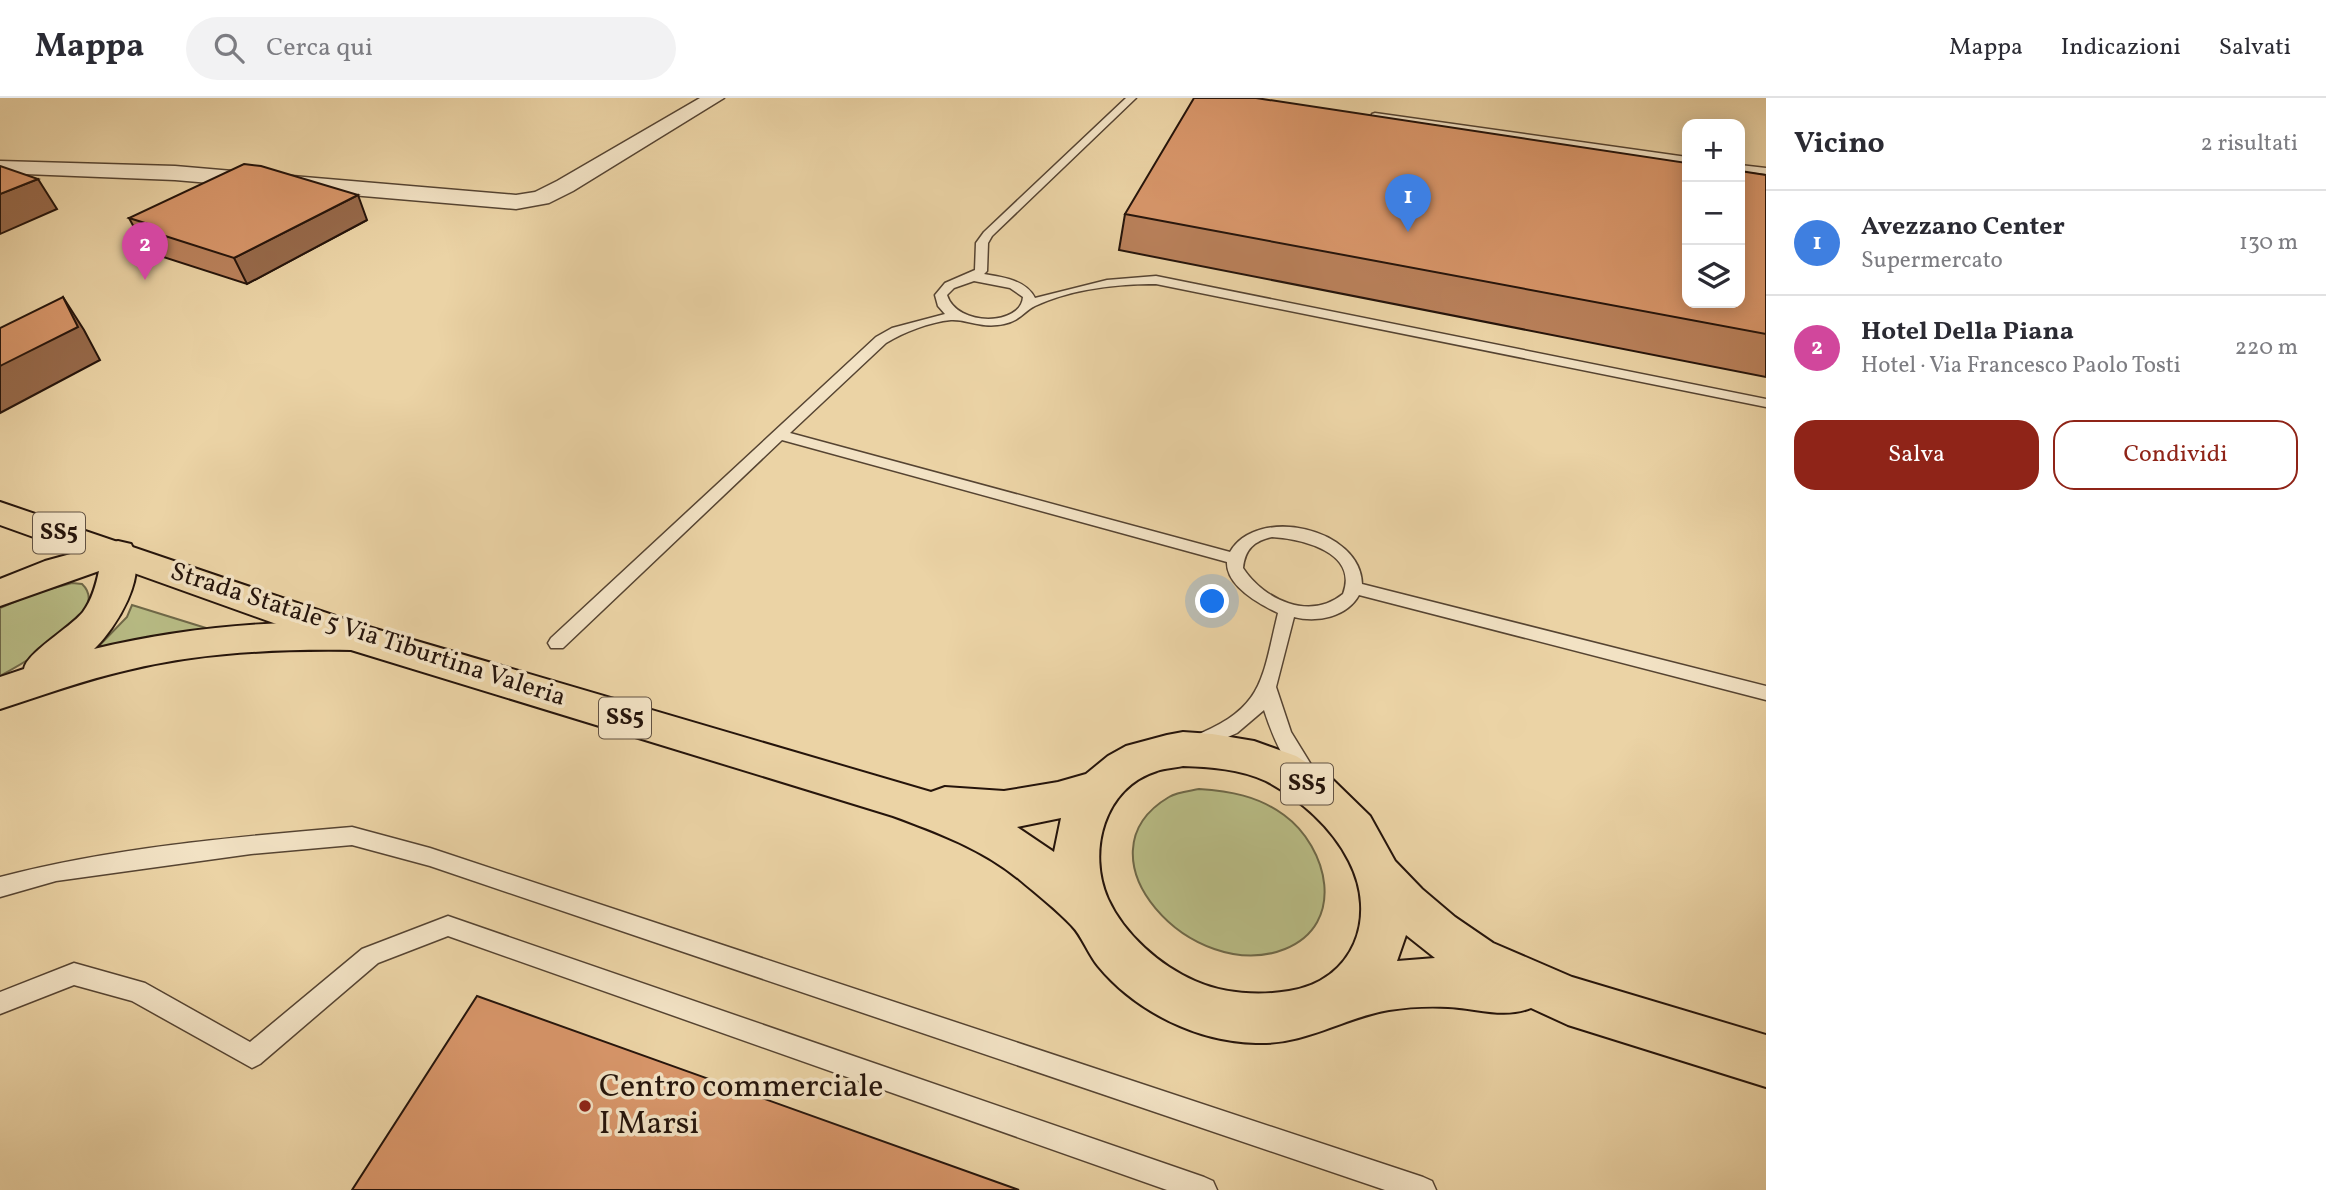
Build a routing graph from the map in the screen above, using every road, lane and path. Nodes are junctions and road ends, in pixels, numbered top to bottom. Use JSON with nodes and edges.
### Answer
{"nodes":[{"id":1,"x":714,"y":98,"type":"edge"},
{"id":2,"x":1131,"y":98,"type":"edge"},
{"id":3,"x":1370,"y":116,"type":"edge"},
{"id":4,"x":1682,"y":159,"type":"edge"},
{"id":5,"x":0,"y":167,"type":"edge"},
{"id":6,"x":1745,"y":169,"type":"edge"},
{"id":7,"x":1766,"y":172,"type":"edge"},
{"id":8,"x":974,"y":277,"type":"junction"},
{"id":9,"x":1027,"y":305,"type":"junction"},
{"id":10,"x":955,"y":315,"type":"junction"},
{"id":11,"x":1766,"y":403,"type":"edge"},
{"id":12,"x":779,"y":435,"type":"junction"},
{"id":13,"x":0,"y":513,"type":"edge"},
{"id":14,"x":118,"y":553,"type":"junction"},
{"id":15,"x":1236,"y":559,"type":"junction"},
{"id":16,"x":1354,"y":588,"type":"junction"},
{"id":17,"x":0,"y":593,"type":"edge"},
{"id":18,"x":1287,"y":609,"type":"junction"},
{"id":19,"x":352,"y":636,"type":"junction"},
{"id":20,"x":557,"y":643,"type":"dead end"},
{"id":21,"x":1268,"y":689,"type":"junction"},
{"id":22,"x":0,"y":692,"type":"edge"},
{"id":23,"x":1766,"y":693,"type":"edge"},
{"id":24,"x":1182,"y":749,"type":"junction"},
{"id":25,"x":1097,"y":789,"type":"junction"},
{"id":26,"x":898,"y":799,"type":"junction"},
{"id":27,"x":1329,"y":800,"type":"junction"},
{"id":28,"x":1380,"y":876,"type":"junction"},
{"id":29,"x":0,"y":887,"type":"edge"},
{"id":30,"x":1087,"y":910,"type":"junction"},
{"id":31,"x":1342,"y":997,"type":"junction"},
{"id":32,"x":1568,"y":1000,"type":"junction"},
{"id":33,"x":0,"y":1003,"type":"edge"},
{"id":34,"x":1766,"y":1061,"type":"edge"},
{"id":35,"x":1204,"y":1190,"type":"edge"},
{"id":36,"x":1423,"y":1190,"type":"edge"}],
"edges":[{"from":1,"to":5,"type":"street"},
{"from":2,"to":8,"type":"lane"},
{"from":3,"to":4,"type":"lane"},
{"from":6,"to":7,"type":"lane"},
{"from":8,"to":9,"type":"lane"},
{"from":8,"to":10,"type":"lane"},
{"from":9,"to":10,"type":"lane"},
{"from":9,"to":11,"type":"lane"},
{"from":10,"to":12,"type":"lane"},
{"from":12,"to":15,"type":"lane"},
{"from":12,"to":20,"type":"lane"},
{"from":13,"to":14,"type":"main road","name":"Strada Statale 5 Via Tiburtina Valeria","number":"SS5"},
{"from":14,"to":17,"type":"main road"},
{"from":14,"to":19,"type":"main road","name":"Strada Statale 5 Via Tiburtina Valeria","number":"SS5"},
{"from":14,"to":22,"type":"main road"},
{"from":15,"to":16,"type":"lane"},
{"from":15,"to":18,"type":"lane"},
{"from":16,"to":18,"type":"lane"},
{"from":16,"to":23,"type":"lane"},
{"from":18,"to":21,"type":"lane"},
{"from":19,"to":22,"type":"main road"},
{"from":19,"to":26,"type":"main road","name":"Strada Statale 5 Via Tiburtina Valeria","number":"SS5"},
{"from":21,"to":24,"type":"lane"},
{"from":21,"to":27,"type":"lane"},
{"from":24,"to":25,"type":"main road","number":"SS5"},
{"from":24,"to":27,"type":"main road","number":"SS5"},
{"from":25,"to":26,"type":"main road","name":"Strada Statale 5 Via Tiburtina Valeria","number":"SS5"},
{"from":25,"to":30,"type":"main road","number":"SS5"},
{"from":26,"to":30,"type":"main road","name":"Strada Statale 5 Via Tiburtina Valeria","number":"SS5"},
{"from":27,"to":28,"type":"main road","number":"SS5"},
{"from":28,"to":31,"type":"main road","number":"SS5"},
{"from":28,"to":32,"type":"main road","number":"SS5"},
{"from":29,"to":36,"type":"lane"},
{"from":30,"to":31,"type":"main road","number":"SS5"},
{"from":31,"to":32,"type":"main road","number":"SS5"},
{"from":32,"to":34,"type":"main road","number":"SS5"},
{"from":33,"to":35,"type":"lane"}]}
